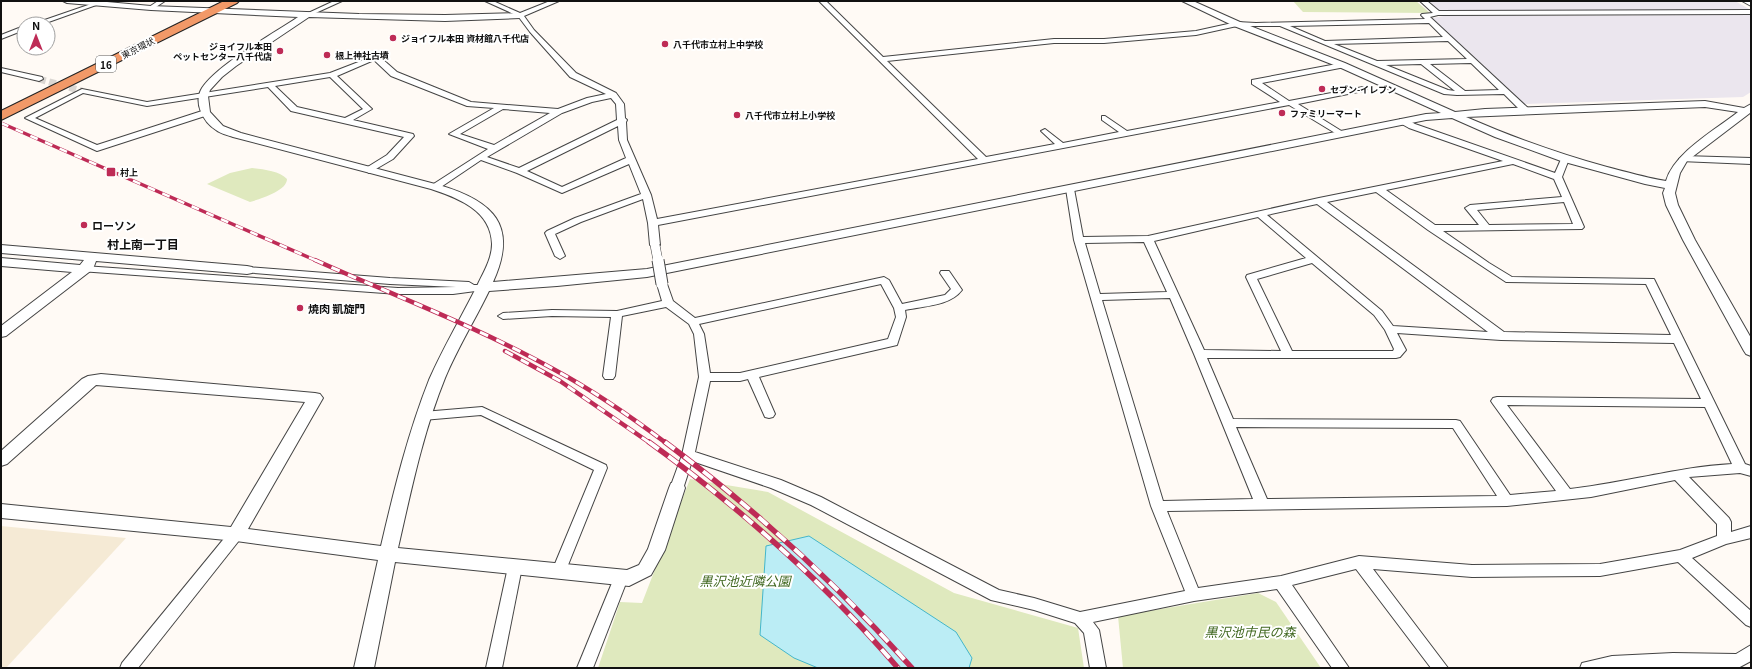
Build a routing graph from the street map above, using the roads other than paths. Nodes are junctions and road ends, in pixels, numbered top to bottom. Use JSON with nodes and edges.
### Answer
{"nodes":[{"id":1,"x":67,"y":1,"type":"edge"},
{"id":2,"x":162,"y":1,"type":"edge"},
{"id":3,"x":233,"y":1,"type":"edge"},
{"id":4,"x":339,"y":1,"type":"edge"},
{"id":5,"x":488,"y":1,"type":"edge"},
{"id":6,"x":556,"y":1,"type":"edge"},
{"id":7,"x":822,"y":1,"type":"edge"},
{"id":8,"x":1186,"y":1,"type":"edge"},
{"id":9,"x":1423,"y":1,"type":"edge"},
{"id":10,"x":1746,"y":1,"type":"edge"},
{"id":11,"x":96,"y":4,"type":"junction"},
{"id":12,"x":1751,"y":4,"type":"edge"},
{"id":13,"x":151,"y":8,"type":"junction"},
{"id":14,"x":209,"y":8,"type":"edge"},
{"id":15,"x":1751,"y":12,"type":"edge"},
{"id":16,"x":1438,"y":14,"type":"junction"},
{"id":17,"x":307,"y":15,"type":"junction"},
{"id":18,"x":520,"y":15,"type":"junction"},
{"id":19,"x":56,"y":17,"type":"edge"},
{"id":20,"x":1429,"y":21,"type":"junction"},
{"id":21,"x":1237,"y":24,"type":"junction"},
{"id":22,"x":1278,"y":24,"type":"junction"},
{"id":23,"x":16,"y":31,"type":"edge"},
{"id":24,"x":1,"y":36,"type":"edge"},
{"id":25,"x":1448,"y":39,"type":"junction"},
{"id":26,"x":1323,"y":42,"type":"junction"},
{"id":27,"x":882,"y":59,"type":"junction"},
{"id":28,"x":1472,"y":61,"type":"junction"},
{"id":29,"x":1423,"y":62,"type":"junction"},
{"id":30,"x":1376,"y":63,"type":"junction"},
{"id":31,"x":1342,"y":65,"type":"junction"},
{"id":32,"x":1,"y":70,"type":"edge"},
{"id":33,"x":332,"y":75,"type":"junction"},
{"id":34,"x":39,"y":79,"type":"tunnel mouth"},
{"id":35,"x":270,"y":85,"type":"junction"},
{"id":36,"x":1363,"y":88,"type":"dead end"},
{"id":37,"x":1505,"y":92,"type":"junction"},
{"id":38,"x":1463,"y":93,"type":"junction"},
{"id":39,"x":613,"y":95,"type":"junction"},
{"id":40,"x":203,"y":96,"type":"junction"},
{"id":41,"x":1282,"y":100,"type":"junction"},
{"id":42,"x":1306,"y":100,"type":"junction"},
{"id":43,"x":1,"y":107,"type":"edge"},
{"id":44,"x":500,"y":108,"type":"junction"},
{"id":45,"x":1748,"y":109,"type":"edge"},
{"id":46,"x":1525,"y":110,"type":"junction"},
{"id":47,"x":559,"y":111,"type":"junction"},
{"id":48,"x":205,"y":113,"type":"junction"},
{"id":49,"x":1455,"y":114,"type":"junction"},
{"id":50,"x":1,"y":116,"type":"edge"},
{"id":51,"x":1105,"y":118,"type":"dead end"},
{"id":52,"x":622,"y":120,"type":"junction"},
{"id":53,"x":346,"y":121,"type":"junction"},
{"id":54,"x":1403,"y":121,"type":"junction"},
{"id":55,"x":1046,"y":131,"type":"dead end"},
{"id":56,"x":1124,"y":133,"type":"junction"},
{"id":57,"x":1340,"y":134,"type":"junction"},
{"id":58,"x":1061,"y":145,"type":"junction"},
{"id":59,"x":495,"y":148,"type":"junction"},
{"id":60,"x":480,"y":157,"type":"junction"},
{"id":61,"x":632,"y":159,"type":"junction"},
{"id":62,"x":1565,"y":159,"type":"junction"},
{"id":63,"x":1683,"y":159,"type":"junction"},
{"id":64,"x":984,"y":160,"type":"junction"},
{"id":65,"x":1751,"y":161,"type":"edge"},
{"id":66,"x":1511,"y":162,"type":"junction"},
{"id":67,"x":369,"y":170,"type":"junction"},
{"id":68,"x":520,"y":171,"type":"junction"},
{"id":69,"x":1558,"y":177,"type":"junction"},
{"id":70,"x":1671,"y":185,"type":"junction"},
{"id":71,"x":435,"y":187,"type":"junction"},
{"id":72,"x":1070,"y":189,"type":"junction"},
{"id":73,"x":1378,"y":189,"type":"junction"},
{"id":74,"x":646,"y":195,"type":"junction"},
{"id":75,"x":1567,"y":199,"type":"junction"},
{"id":76,"x":1319,"y":201,"type":"junction"},
{"id":77,"x":1260,"y":214,"type":"junction"},
{"id":78,"x":653,"y":223,"type":"junction"},
{"id":79,"x":1486,"y":227,"type":"junction"},
{"id":80,"x":1432,"y":228,"type":"junction"},
{"id":81,"x":1148,"y":239,"type":"junction"},
{"id":82,"x":1079,"y":240,"type":"junction"},
{"id":83,"x":1,"y":249,"type":"edge"},
{"id":84,"x":560,"y":256,"type":"dead end"},
{"id":85,"x":98,"y":257,"type":"junction"},
{"id":86,"x":1313,"y":259,"type":"junction"},
{"id":87,"x":1,"y":262,"type":"edge"},
{"id":88,"x":84,"y":269,"type":"junction"},
{"id":89,"x":247,"y":270,"type":"joint"},
{"id":90,"x":945,"y":273,"type":"dead end"},
{"id":91,"x":483,"y":287,"type":"junction"},
{"id":92,"x":1173,"y":295,"type":"junction"},
{"id":93,"x":1096,"y":297,"type":"junction"},
{"id":94,"x":668,"y":303,"type":"junction"},
{"id":95,"x":899,"y":308,"type":"junction"},
{"id":96,"x":617,"y":314,"type":"junction"},
{"id":97,"x":503,"y":316,"type":"dead end"},
{"id":98,"x":693,"y":322,"type":"junction"},
{"id":99,"x":1390,"y":329,"type":"junction"},
{"id":100,"x":1,"y":333,"type":"edge"},
{"id":101,"x":1501,"y":336,"type":"junction"},
{"id":102,"x":1678,"y":339,"type":"junction"},
{"id":103,"x":1751,"y":351,"type":"edge"},
{"id":104,"x":1200,"y":354,"type":"junction"},
{"id":105,"x":1288,"y":354,"type":"junction"},
{"id":106,"x":752,"y":375,"type":"junction"},
{"id":107,"x":609,"y":376,"type":"dead end"},
{"id":108,"x":705,"y":377,"type":"junction"},
{"id":109,"x":1708,"y":403,"type":"junction"},
{"id":110,"x":769,"y":414,"type":"dead end"},
{"id":111,"x":423,"y":416,"type":"junction"},
{"id":112,"x":1228,"y":423,"type":"junction"},
{"id":113,"x":688,"y":455,"type":"junction"},
{"id":114,"x":1,"y":460,"type":"edge"},
{"id":115,"x":1745,"y":469,"type":"edge"},
{"id":116,"x":1678,"y":474,"type":"junction"},
{"id":117,"x":677,"y":488,"type":"joint"},
{"id":118,"x":1566,"y":494,"type":"junction"},
{"id":119,"x":1507,"y":501,"type":"junction"},
{"id":120,"x":1262,"y":504,"type":"junction"},
{"id":121,"x":1158,"y":506,"type":"junction"},
{"id":122,"x":1,"y":511,"type":"edge"},
{"id":123,"x":1751,"y":532,"type":"edge"},
{"id":124,"x":236,"y":534,"type":"junction"},
{"id":125,"x":1724,"y":539,"type":"junction"},
{"id":126,"x":387,"y":554,"type":"junction"},
{"id":127,"x":1681,"y":556,"type":"junction"},
{"id":128,"x":1359,"y":562,"type":"junction"},
{"id":129,"x":515,"y":567,"type":"junction"},
{"id":130,"x":559,"y":571,"type":"junction"},
{"id":131,"x":620,"y":578,"type":"junction"},
{"id":132,"x":1281,"y":582,"type":"junction"},
{"id":133,"x":1194,"y":595,"type":"junction"},
{"id":134,"x":1080,"y":618,"type":"junction"},
{"id":135,"x":1751,"y":620,"type":"edge"},
{"id":136,"x":1751,"y":652,"type":"edge"},
{"id":137,"x":128,"y":668,"type":"edge"},
{"id":138,"x":364,"y":668,"type":"edge"},
{"id":139,"x":494,"y":668,"type":"edge"},
{"id":140,"x":585,"y":668,"type":"edge"},
{"id":141,"x":1098,"y":668,"type":"edge"},
{"id":142,"x":1341,"y":668,"type":"edge"},
{"id":143,"x":1440,"y":668,"type":"edge"},
{"id":144,"x":1588,"y":668,"type":"edge"}],
"edges":[{"from":1,"to":11,"type":"street"},
{"from":2,"to":13,"type":"street"},
{"from":3,"to":14,"type":"highway","name":"東京環状","number":"16"},
{"from":4,"to":17,"type":"street"},
{"from":5,"to":18,"type":"street"},
{"from":6,"to":18,"type":"street"},
{"from":7,"to":27,"type":"street"},
{"from":8,"to":21,"type":"street"},
{"from":9,"to":16,"type":"street"},
{"from":10,"to":12,"type":"street"},
{"from":11,"to":13,"type":"street"},
{"from":11,"to":19,"type":"street"},
{"from":13,"to":14,"type":"street"},
{"from":14,"to":17,"type":"street"},
{"from":14,"to":43,"type":"highway","name":"東京環状","number":"16"},
{"from":14,"to":50,"type":"highway","name":"東京環状","number":"16"},
{"from":15,"to":16,"type":"street"},
{"from":16,"to":20,"type":"street"},
{"from":17,"to":18,"type":"street"},
{"from":17,"to":40,"type":"street"},
{"from":18,"to":39,"type":"street"},
{"from":20,"to":22,"type":"street"},
{"from":20,"to":25,"type":"street"},
{"from":21,"to":22,"type":"street"},
{"from":21,"to":27,"type":"street"},
{"from":21,"to":31,"type":"street"},
{"from":22,"to":26,"type":"street"},
{"from":23,"to":24,"type":"street"},
{"from":25,"to":26,"type":"street"},
{"from":25,"to":28,"type":"street"},
{"from":26,"to":30,"type":"street"},
{"from":27,"to":64,"type":"street"},
{"from":28,"to":29,"type":"street"},
{"from":28,"to":37,"type":"street"},
{"from":29,"to":30,"type":"street"},
{"from":29,"to":38,"type":"street"},
{"from":30,"to":38,"type":"street"},
{"from":31,"to":41,"type":"street"},
{"from":31,"to":49,"type":"street"},
{"from":32,"to":34,"type":"street"},
{"from":33,"to":35,"type":"street"},
{"from":33,"to":44,"type":"street"},
{"from":33,"to":53,"type":"street"},
{"from":35,"to":40,"type":"street"},
{"from":35,"to":53,"type":"street"},
{"from":36,"to":42,"type":"street"},
{"from":37,"to":38,"type":"street"},
{"from":37,"to":46,"type":"street"},
{"from":39,"to":47,"type":"street"},
{"from":39,"to":52,"type":"street"},
{"from":40,"to":48,"type":"street"},
{"from":40,"to":48,"type":"street"},
{"from":41,"to":42,"type":"street"},
{"from":41,"to":56,"type":"street"},
{"from":42,"to":57,"type":"street"},
{"from":44,"to":47,"type":"street"},
{"from":44,"to":59,"type":"street"},
{"from":45,"to":46,"type":"street"},
{"from":45,"to":63,"type":"street"},
{"from":46,"to":49,"type":"street"},
{"from":47,"to":59,"type":"street"},
{"from":48,"to":67,"type":"street"},
{"from":49,"to":54,"type":"street"},
{"from":49,"to":62,"type":"street"},
{"from":49,"to":70,"type":"street"},
{"from":51,"to":56,"type":"street"},
{"from":52,"to":61,"type":"street"},
{"from":52,"to":68,"type":"street"},
{"from":53,"to":67,"type":"street"},
{"from":54,"to":57,"type":"street"},
{"from":54,"to":66,"type":"street"},
{"from":55,"to":58,"type":"street"},
{"from":56,"to":58,"type":"street"},
{"from":57,"to":72,"type":"street"},
{"from":58,"to":64,"type":"street"},
{"from":59,"to":60,"type":"street"},
{"from":60,"to":68,"type":"street"},
{"from":60,"to":71,"type":"street"},
{"from":61,"to":68,"type":"street"},
{"from":61,"to":74,"type":"street"},
{"from":62,"to":69,"type":"street"},
{"from":62,"to":70,"type":"street"},
{"from":63,"to":65,"type":"street"},
{"from":63,"to":70,"type":"street"},
{"from":64,"to":78,"type":"street"},
{"from":66,"to":69,"type":"street"},
{"from":66,"to":73,"type":"street"},
{"from":67,"to":71,"type":"street"},
{"from":69,"to":75,"type":"street"},
{"from":70,"to":103,"type":"street"},
{"from":71,"to":91,"type":"street"},
{"from":72,"to":82,"type":"street"},
{"from":72,"to":91,"type":"street"},
{"from":73,"to":76,"type":"street"},
{"from":73,"to":80,"type":"street"},
{"from":74,"to":78,"type":"street"},
{"from":74,"to":84,"type":"street"},
{"from":75,"to":79,"type":"street"},
{"from":75,"to":79,"type":"street"},
{"from":76,"to":77,"type":"street"},
{"from":76,"to":101,"type":"street"},
{"from":77,"to":81,"type":"street"},
{"from":77,"to":86,"type":"street"},
{"from":78,"to":94,"type":"street","bridge":true},
{"from":79,"to":80,"type":"street"},
{"from":80,"to":102,"type":"street"},
{"from":81,"to":82,"type":"street"},
{"from":81,"to":92,"type":"street"},
{"from":82,"to":93,"type":"street"},
{"from":83,"to":85,"type":"street"},
{"from":85,"to":88,"type":"street"},
{"from":85,"to":89,"type":"street"},
{"from":86,"to":99,"type":"street"},
{"from":86,"to":105,"type":"street"},
{"from":87,"to":88,"type":"street"},
{"from":88,"to":91,"type":"street"},
{"from":88,"to":100,"type":"street"},
{"from":89,"to":91,"type":"street"},
{"from":90,"to":95,"type":"street"},
{"from":91,"to":111,"type":"street"},
{"from":92,"to":93,"type":"street"},
{"from":92,"to":104,"type":"street"},
{"from":93,"to":121,"type":"street"},
{"from":94,"to":96,"type":"street"},
{"from":94,"to":98,"type":"street"},
{"from":95,"to":98,"type":"street"},
{"from":95,"to":106,"type":"street"},
{"from":96,"to":97,"type":"street"},
{"from":96,"to":107,"type":"street"},
{"from":98,"to":108,"type":"street"},
{"from":99,"to":101,"type":"street"},
{"from":99,"to":105,"type":"street"},
{"from":101,"to":102,"type":"street"},
{"from":102,"to":109,"type":"street"},
{"from":104,"to":105,"type":"street"},
{"from":104,"to":112,"type":"street"},
{"from":106,"to":108,"type":"street"},
{"from":106,"to":110,"type":"street"},
{"from":108,"to":113,"type":"street"},
{"from":109,"to":115,"type":"street"},
{"from":109,"to":118,"type":"street"},
{"from":111,"to":126,"type":"street"},
{"from":111,"to":130,"type":"street"},
{"from":112,"to":119,"type":"street"},
{"from":112,"to":120,"type":"street"},
{"from":113,"to":117,"type":"street"},
{"from":113,"to":134,"type":"street"},
{"from":114,"to":124,"type":"street"},
{"from":115,"to":116,"type":"street"},
{"from":116,"to":118,"type":"street"},
{"from":116,"to":125,"type":"street"},
{"from":117,"to":131,"type":"street"},
{"from":118,"to":119,"type":"street"},
{"from":119,"to":120,"type":"street"},
{"from":120,"to":121,"type":"street"},
{"from":121,"to":133,"type":"street"},
{"from":122,"to":124,"type":"street"},
{"from":123,"to":125,"type":"street"},
{"from":124,"to":126,"type":"street"},
{"from":124,"to":137,"type":"street"},
{"from":125,"to":127,"type":"street"},
{"from":126,"to":129,"type":"street"},
{"from":126,"to":138,"type":"street"},
{"from":127,"to":128,"type":"street"},
{"from":127,"to":135,"type":"street"},
{"from":128,"to":132,"type":"street"},
{"from":128,"to":143,"type":"street"},
{"from":129,"to":130,"type":"street"},
{"from":129,"to":139,"type":"street"},
{"from":130,"to":131,"type":"street"},
{"from":131,"to":140,"type":"street"},
{"from":132,"to":133,"type":"street"},
{"from":132,"to":142,"type":"street"},
{"from":133,"to":134,"type":"street"},
{"from":134,"to":141,"type":"street"},
{"from":136,"to":144,"type":"street"}]}
